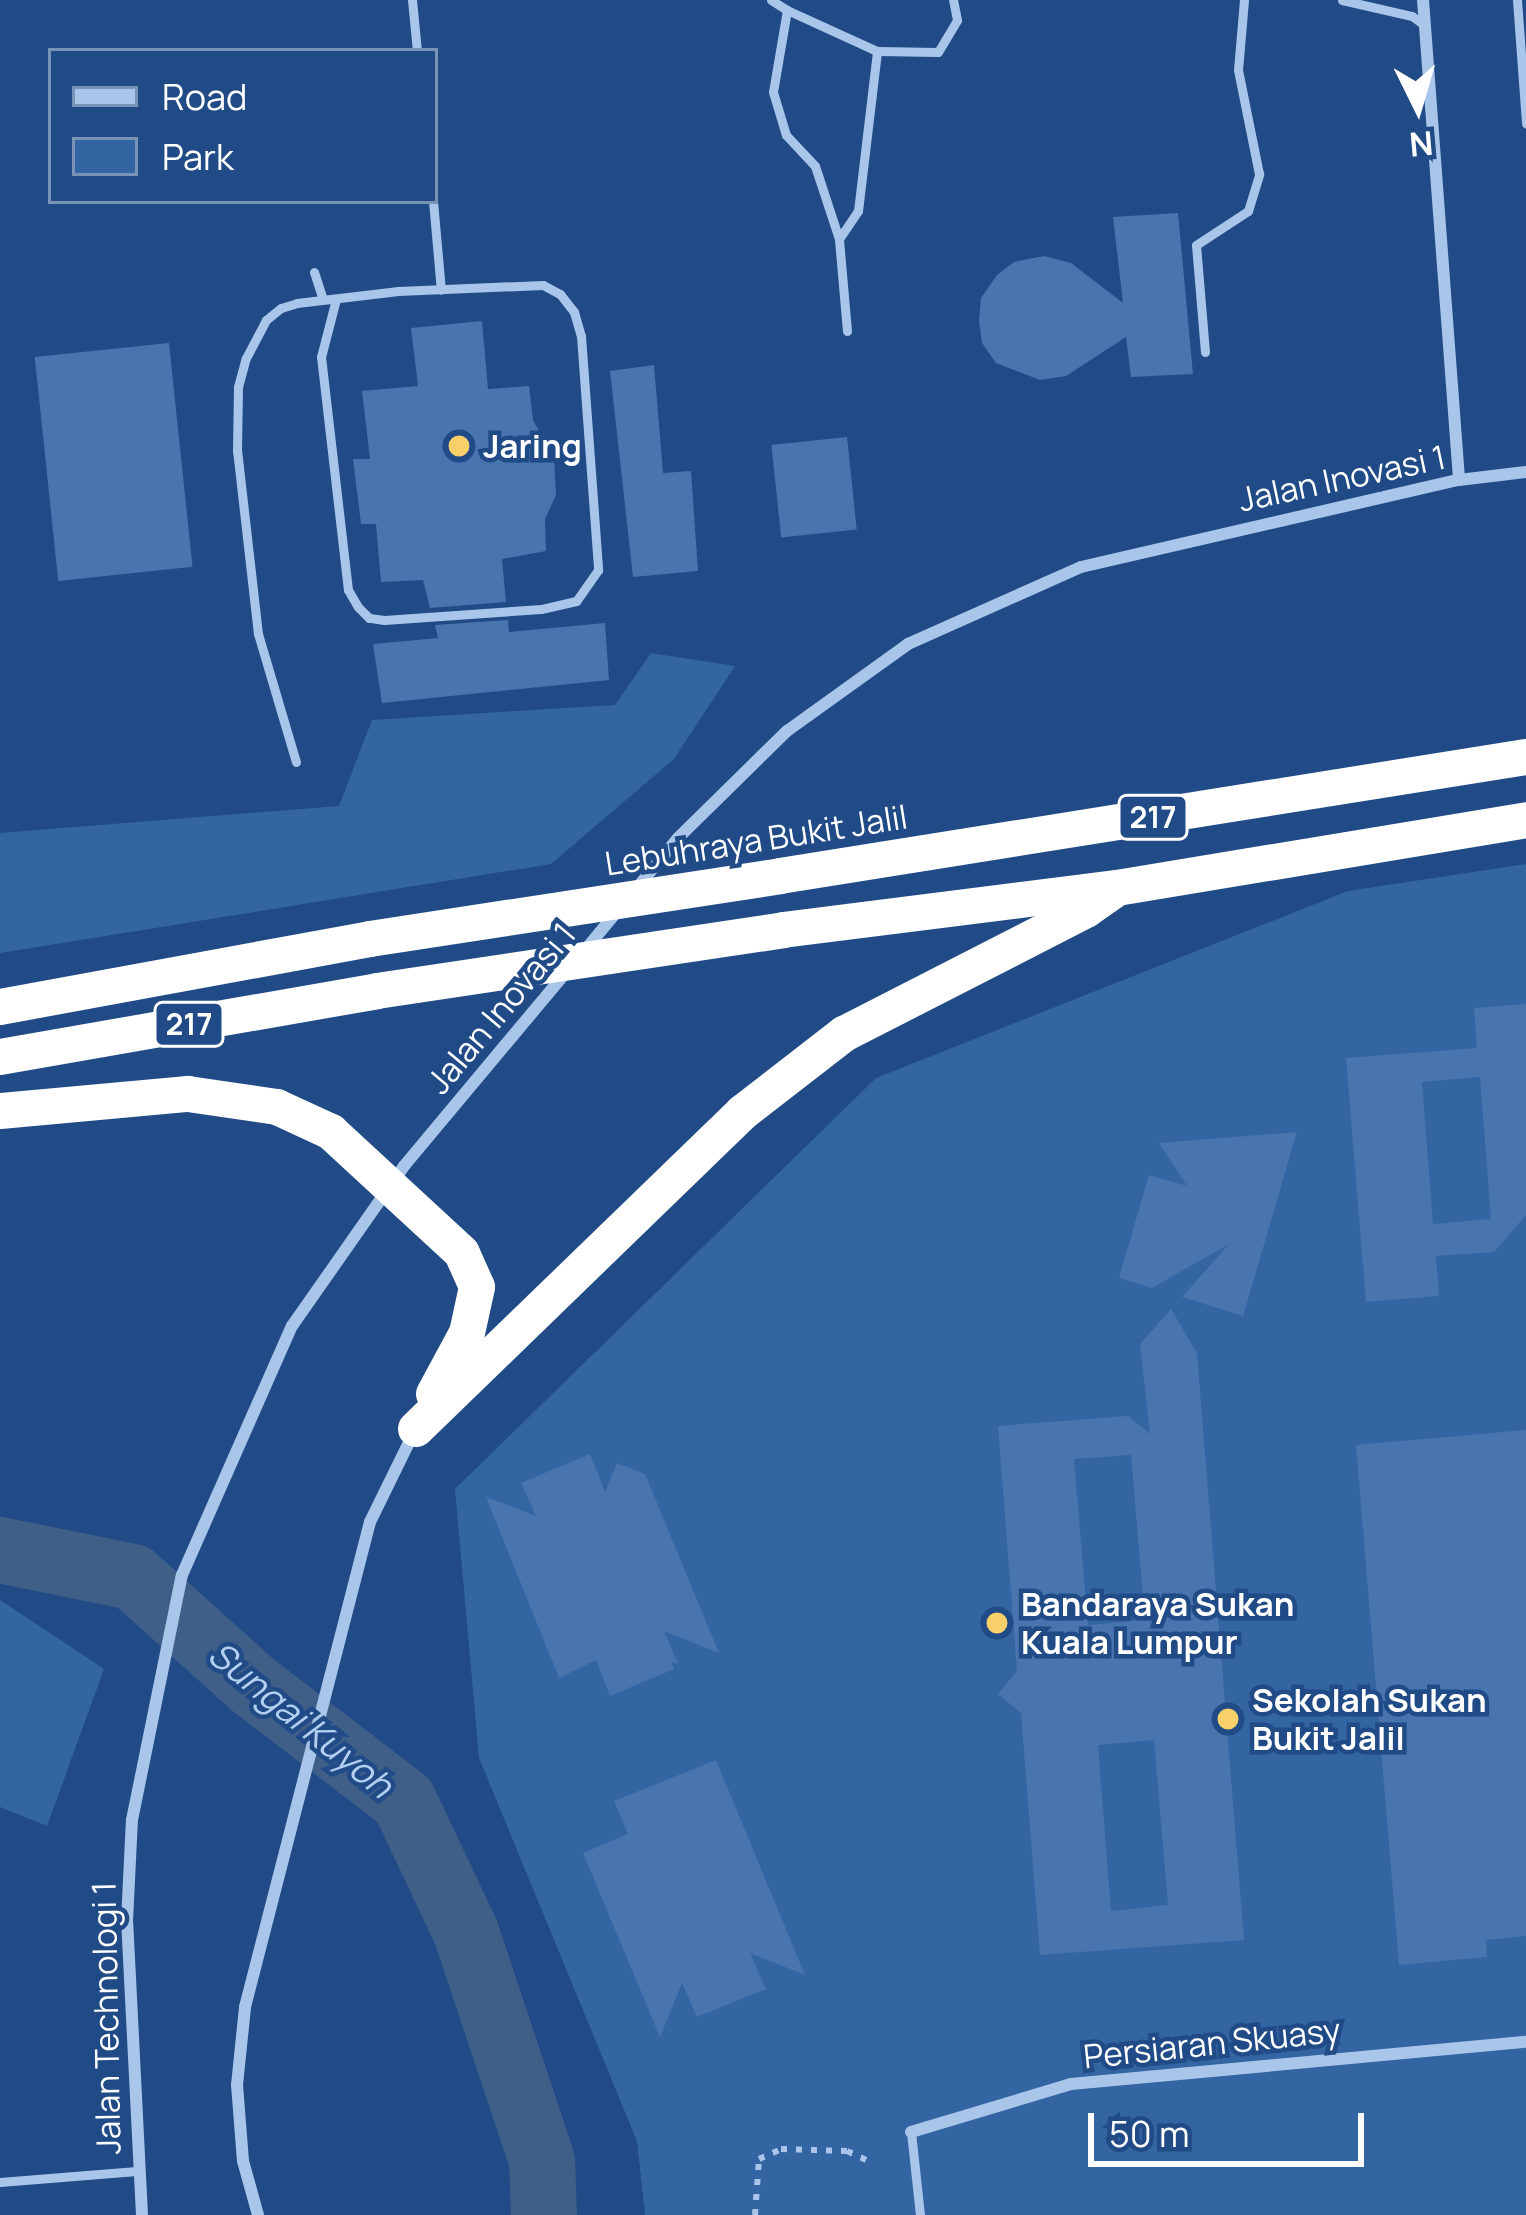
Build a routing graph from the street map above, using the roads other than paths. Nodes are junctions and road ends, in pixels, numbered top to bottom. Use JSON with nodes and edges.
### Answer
{"nodes":[{"id":1,"x":412,"y":0,"type":"edge"},
{"id":2,"x":771,"y":0,"type":"edge"},
{"id":3,"x":952,"y":0,"type":"edge"},
{"id":4,"x":1244,"y":0,"type":"edge"},
{"id":5,"x":1342,"y":0,"type":"edge"},
{"id":6,"x":1424,"y":0,"type":"edge"},
{"id":7,"x":1517,"y":0,"type":"edge"},
{"id":8,"x":787,"y":10,"type":"junction"},
{"id":9,"x":1424,"y":25,"type":"junction"},
{"id":10,"x":417,"y":48,"type":"edge"},
{"id":11,"x":877,"y":51,"type":"junction"},
{"id":12,"x":1526,"y":124,"type":"edge"},
{"id":13,"x":433,"y":204,"type":"edge"},
{"id":14,"x":838,"y":239,"type":"junction"},
{"id":15,"x":314,"y":272,"type":"dead end"},
{"id":16,"x":441,"y":290,"type":"junction"},
{"id":17,"x":336,"y":299,"type":"junction"},
{"id":18,"x":323,"y":300,"type":"junction"},
{"id":19,"x":847,"y":331,"type":"dead end"},
{"id":20,"x":1204,"y":352,"type":"dead end"},
{"id":21,"x":1526,"y":472,"type":"edge"},
{"id":22,"x":1459,"y":480,"type":"junction"},
{"id":23,"x":1526,"y":758,"type":"edge"},
{"id":24,"x":296,"y":762,"type":"dead end"},
{"id":25,"x":1526,"y":820,"type":"edge"},
{"id":26,"x":1117,"y":888,"type":"junction"},
{"id":27,"x":0,"y":1007,"type":"edge"},
{"id":28,"x":0,"y":1057,"type":"edge"},
{"id":29,"x":0,"y":1111,"type":"edge"},
{"id":30,"x":416,"y":1429,"type":"junction"},
{"id":31,"x":132,"y":1820,"type":"joint"},
{"id":32,"x":1526,"y":2042,"type":"edge"},
{"id":33,"x":911,"y":2132,"type":"joint"},
{"id":34,"x":137,"y":2170,"type":"junction"},
{"id":35,"x":0,"y":2182,"type":"edge"},
{"id":36,"x":142,"y":2215,"type":"edge"},
{"id":37,"x":258,"y":2215,"type":"edge"},
{"id":38,"x":920,"y":2215,"type":"edge"}],
"edges":[{"from":1,"to":10,"type":"lane"},
{"from":2,"to":8,"type":"lane"},
{"from":3,"to":11,"type":"lane"},
{"from":4,"to":20,"type":"lane"},
{"from":5,"to":9,"type":"lane"},
{"from":6,"to":9,"type":"street"},
{"from":7,"to":12,"type":"lane"},
{"from":8,"to":11,"type":"lane"},
{"from":8,"to":14,"type":"lane"},
{"from":9,"to":22,"type":"street"},
{"from":11,"to":14,"type":"lane"},
{"from":13,"to":16,"type":"lane"},
{"from":14,"to":19,"type":"lane"},
{"from":15,"to":18,"type":"lane"},
{"from":16,"to":17,"type":"lane"},
{"from":16,"to":17,"type":"lane"},
{"from":17,"to":18,"type":"lane"},
{"from":18,"to":24,"type":"lane"},
{"from":21,"to":22,"type":"street","name":"Jalan Inovasi 1"},
{"from":22,"to":31,"type":"street","name":"Jalan Inovasi 1"},
{"from":23,"to":27,"type":"highway","name":"Lebuhraya Bukit Jalil","number":"217","bridge":true},
{"from":25,"to":26,"type":"highway","number":"217"},
{"from":26,"to":28,"type":"highway","number":"217","bridge":true},
{"from":26,"to":30,"type":"highway"},
{"from":29,"to":30,"type":"highway","bridge":true},
{"from":30,"to":37,"type":"street"},
{"from":31,"to":34,"type":"street","name":"Jalan Technologi 1"},
{"from":32,"to":33,"type":"street","name":"Persiaran Skuasy"},
{"from":33,"to":38,"type":"lane"},
{"from":34,"to":35,"type":"lane"},
{"from":34,"to":36,"type":"street","name":"Jalan Technologi 1"}]}
